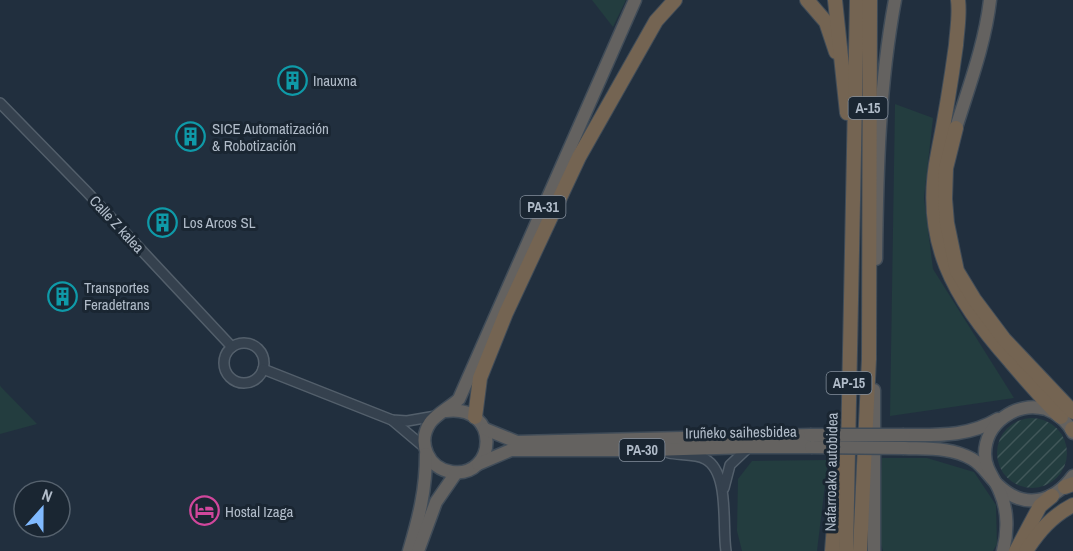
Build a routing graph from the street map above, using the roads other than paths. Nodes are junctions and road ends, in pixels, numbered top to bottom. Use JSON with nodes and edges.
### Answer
{"nodes":[{"id":1,"x":635,"y":0,"type":"edge"},
{"id":2,"x":675,"y":0,"type":"edge"},
{"id":3,"x":807,"y":0,"type":"edge"},
{"id":4,"x":835,"y":0,"type":"edge"},
{"id":5,"x":857,"y":0,"type":"edge"},
{"id":6,"x":870,"y":0,"type":"edge"},
{"id":7,"x":895,"y":0,"type":"edge"},
{"id":8,"x":958,"y":0,"type":"edge"},
{"id":9,"x":990,"y":0,"type":"edge"},
{"id":10,"x":845,"y":82,"type":"junction"},
{"id":11,"x":0,"y":103,"type":"edge"},
{"id":12,"x":949,"y":128,"type":"junction"},
{"id":13,"x":877,"y":170,"type":"junction"},
{"id":14,"x":852,"y":214,"type":"junction"},
{"id":15,"x":868,"y":215,"type":"junction"},
{"id":16,"x":232,"y":347,"type":"junction"},
{"id":17,"x":262,"y":369,"type":"junction"},
{"id":18,"x":441,"y":414,"type":"junction"},
{"id":19,"x":1067,"y":415,"type":"edge"},
{"id":20,"x":1004,"y":416,"type":"junction"},
{"id":21,"x":475,"y":417,"type":"junction"},
{"id":22,"x":392,"y":420,"type":"junction"},
{"id":23,"x":849,"y":424,"type":"junction"},
{"id":24,"x":485,"y":429,"type":"junction"},
{"id":25,"x":1072,"y":431,"type":"edge"},
{"id":26,"x":810,"y":441,"type":"junction"},
{"id":27,"x":749,"y":447,"type":"junction"},
{"id":28,"x":425,"y":450,"type":"junction"},
{"id":29,"x":651,"y":450,"type":"junction"},
{"id":30,"x":477,"y":464,"type":"junction"},
{"id":31,"x":456,"y":473,"type":"junction"},
{"id":32,"x":1073,"y":476,"type":"edge"},
{"id":33,"x":995,"y":483,"type":"junction"},
{"id":34,"x":1069,"y":486,"type":"edge"},
{"id":35,"x":723,"y":493,"type":"junction"},
{"id":36,"x":1052,"y":496,"type":"junction"},
{"id":37,"x":1073,"y":505,"type":"edge"},
{"id":38,"x":409,"y":551,"type":"edge"},
{"id":39,"x":418,"y":551,"type":"edge"},
{"id":40,"x":726,"y":551,"type":"edge"},
{"id":41,"x":832,"y":551,"type":"edge"},
{"id":42,"x":846,"y":551,"type":"edge"},
{"id":43,"x":860,"y":551,"type":"edge"},
{"id":44,"x":874,"y":551,"type":"edge"},
{"id":45,"x":1003,"y":551,"type":"edge"},
{"id":46,"x":1016,"y":551,"type":"edge"},
{"id":47,"x":1026,"y":551,"type":"edge"}],
"edges":[{"from":1,"to":18,"type":"highway","number":"PA-31"},
{"from":2,"to":21,"type":"highway"},
{"from":3,"to":10,"type":"highway"},
{"from":4,"to":10,"type":"highway"},
{"from":5,"to":14,"type":"highway","number":"A-15"},
{"from":6,"to":15,"type":"highway","number":"A-15"},
{"from":7,"to":13,"type":"highway"},
{"from":8,"to":12,"type":"highway"},
{"from":9,"to":12,"type":"highway"},
{"from":10,"to":14,"type":"highway"},
{"from":11,"to":16,"type":"street","name":"Calle Z kalea"},
{"from":12,"to":19,"type":"highway"},
{"from":12,"to":19,"type":"highway"},
{"from":13,"to":15,"type":"highway"},
{"from":13,"to":44,"type":"highway"},
{"from":14,"to":23,"type":"highway","name":"Nafarroako autobidea","number":"AP-15"},
{"from":15,"to":43,"type":"highway","name":"Nafarroako autobidea","number":"AP-15"},
{"from":16,"to":17,"type":"street"},
{"from":16,"to":17,"type":"street"},
{"from":17,"to":22,"type":"street"},
{"from":18,"to":21,"type":"highway"},
{"from":18,"to":22,"type":"street"},
{"from":18,"to":28,"type":"highway","number":"PA-31"},
{"from":19,"to":20,"type":"highway","number":"PA-30"},
{"from":19,"to":25,"type":"highway","number":"PA-30"},
{"from":20,"to":26,"type":"highway","name":"Iruñeko saihesbidea","number":"PA-30","bridge":true},
{"from":20,"to":33,"type":"highway"},
{"from":21,"to":24,"type":"highway"},
{"from":22,"to":28,"type":"street"},
{"from":23,"to":41,"type":"highway"},
{"from":23,"to":42,"type":"highway","name":"Nafarroako autobidea","number":"AP-15"},
{"from":24,"to":26,"type":"highway","name":"Iruñeko saihesbidea","number":"PA-30"},
{"from":24,"to":30,"type":"highway"},
{"from":26,"to":27,"type":"highway","name":"Iruñeko saihesbidea","number":"PA-30"},
{"from":26,"to":33,"type":"highway","name":"Iruñeko saihesbidea","number":"PA-30","bridge":true},
{"from":27,"to":29,"type":"highway","name":"Iruñeko saihesbidea","number":"PA-30"},
{"from":27,"to":35,"type":"street"},
{"from":28,"to":31,"type":"highway"},
{"from":28,"to":38,"type":"highway","number":"PA-31"},
{"from":29,"to":30,"type":"highway","name":"Iruñeko saihesbidea","number":"PA-30"},
{"from":29,"to":35,"type":"street"},
{"from":30,"to":31,"type":"highway"},
{"from":31,"to":39,"type":"highway"},
{"from":32,"to":34,"type":"highway","number":"PA-30"},
{"from":33,"to":36,"type":"highway","number":"PA-30"},
{"from":33,"to":45,"type":"highway"},
{"from":34,"to":36,"type":"highway","number":"PA-30"},
{"from":35,"to":40,"type":"street"},
{"from":36,"to":46,"type":"highway"},
{"from":37,"to":47,"type":"highway"}]}
